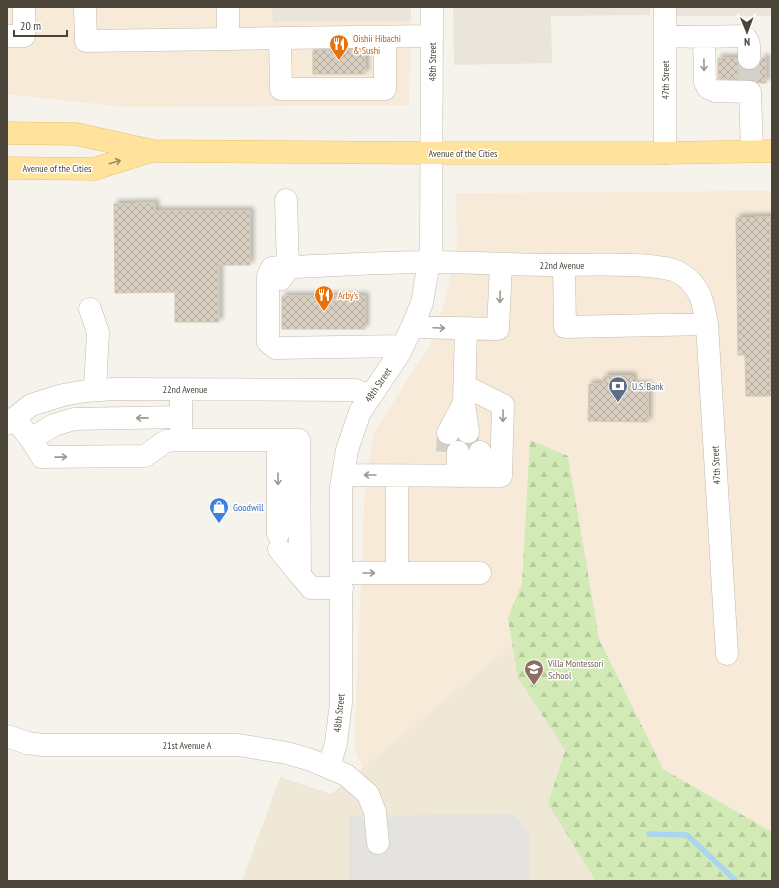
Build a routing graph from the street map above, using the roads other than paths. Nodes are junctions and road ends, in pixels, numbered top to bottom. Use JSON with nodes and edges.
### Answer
{"nodes":[{"id":1,"x":24,"y":7,"type":"edge"},
{"id":2,"x":85,"y":7,"type":"edge"},
{"id":3,"x":228,"y":7,"type":"edge"},
{"id":4,"x":432,"y":7,"type":"edge"},
{"id":5,"x":665,"y":7,"type":"edge"},
{"id":6,"x":7,"y":36,"type":"edge"},
{"id":7,"x":432,"y":36,"type":"junction"},
{"id":8,"x":665,"y":36,"type":"junction"},
{"id":9,"x":385,"y":37,"type":"junction"},
{"id":10,"x":704,"y":37,"type":"junction"},
{"id":11,"x":280,"y":38,"type":"junction"},
{"id":12,"x":228,"y":39,"type":"junction"},
{"id":13,"x":749,"y":58,"type":"tunnel mouth"},
{"id":14,"x":7,"y":125,"type":"edge"},
{"id":15,"x":7,"y":133,"type":"edge"},
{"id":16,"x":76,"y":134,"type":"junction"},
{"id":17,"x":153,"y":151,"type":"junction"},
{"id":18,"x":762,"y":151,"type":"edge"},
{"id":19,"x":431,"y":153,"type":"junction"},
{"id":20,"x":665,"y":153,"type":"junction"},
{"id":21,"x":7,"y":168,"type":"edge"},
{"id":22,"x":286,"y":200,"type":"dead end"},
{"id":23,"x":429,"y":262,"type":"junction"},
{"id":24,"x":501,"y":265,"type":"junction"},
{"id":25,"x":564,"y":265,"type":"junction"},
{"id":26,"x":288,"y":268,"type":"junction"},
{"id":27,"x":690,"y":282,"type":"joint"},
{"id":28,"x":90,"y":309,"type":"dead end"},
{"id":29,"x":707,"y":324,"type":"junction"},
{"id":30,"x":412,"y":327,"type":"junction"},
{"id":31,"x":466,"y":330,"type":"junction"},
{"id":32,"x":403,"y":346,"type":"junction"},
{"id":33,"x":181,"y":389,"type":"junction"},
{"id":34,"x":95,"y":390,"type":"junction"},
{"id":35,"x":465,"y":395,"type":"junction"},
{"id":36,"x":370,"y":396,"type":"junction"},
{"id":37,"x":181,"y":417,"type":"junction"},
{"id":38,"x":10,"y":421,"type":"edge"},
{"id":39,"x":31,"y":439,"type":"junction"},
{"id":40,"x":174,"y":440,"type":"junction"},
{"id":41,"x":278,"y":440,"type":"junction"},
{"id":42,"x":463,"y":442,"type":"junction"},
{"id":43,"x":343,"y":475,"type":"junction"},
{"id":44,"x":398,"y":476,"type":"junction"},
{"id":45,"x":463,"y":476,"type":"junction"},
{"id":46,"x":396,"y":573,"type":"junction"},
{"id":47,"x":480,"y":573,"type":"dead end"},
{"id":48,"x":300,"y":575,"type":"junction"},
{"id":49,"x":342,"y":581,"type":"junction"},
{"id":50,"x":727,"y":654,"type":"dead end"},
{"id":51,"x":7,"y":736,"type":"edge"},
{"id":52,"x":329,"y":767,"type":"junction"},
{"id":53,"x":378,"y":843,"type":"dead end"}],
"edges":[{"from":1,"to":6,"type":"street"},
{"from":2,"to":12,"type":"street"},
{"from":3,"to":12,"type":"street"},
{"from":4,"to":7,"type":"street","name":"48th Street"},
{"from":5,"to":8,"type":"street","name":"47th Street"},
{"from":7,"to":9,"type":"street"},
{"from":7,"to":19,"type":"street","name":"48th Street"},
{"from":8,"to":10,"type":"street"},
{"from":8,"to":20,"type":"street","name":"47th Street"},
{"from":9,"to":11,"type":"street"},
{"from":9,"to":11,"type":"street"},
{"from":10,"to":13,"type":"street"},
{"from":10,"to":18,"type":"street","one_way":true},
{"from":11,"to":12,"type":"street"},
{"from":14,"to":16,"type":"main road"},
{"from":15,"to":16,"type":"main road","name":"Avenue of the Cities"},
{"from":16,"to":17,"type":"main road","name":"Avenue of the Cities"},
{"from":17,"to":19,"type":"main road","name":"Avenue of the Cities"},
{"from":21,"to":17,"type":"main road","name":"Avenue of the Cities","one_way":true},
{"from":18,"to":20,"type":"main road","name":"Avenue of the Cities"},
{"from":19,"to":20,"type":"main road","name":"Avenue of the Cities"},
{"from":19,"to":23,"type":"street","name":"48th Street"},
{"from":22,"to":26,"type":"street"},
{"from":23,"to":24,"type":"street","name":"22nd Avenue"},
{"from":23,"to":26,"type":"street","name":"22nd Avenue"},
{"from":23,"to":30,"type":"street","name":"48th Street"},
{"from":24,"to":25,"type":"street","name":"22nd Avenue"},
{"from":24,"to":31,"type":"street","one_way":true},
{"from":25,"to":27,"type":"street","name":"22nd Avenue"},
{"from":25,"to":29,"type":"street"},
{"from":26,"to":32,"type":"street","name":"22nd Avenue"},
{"from":27,"to":29,"type":"street","name":"47th Street"},
{"from":28,"to":34,"type":"street"},
{"from":29,"to":50,"type":"street","name":"47th Street"},
{"from":30,"to":31,"type":"street","one_way":true},
{"from":30,"to":32,"type":"street","name":"48th Street"},
{"from":31,"to":35,"type":"street"},
{"from":32,"to":36,"type":"street","name":"48th Street"},
{"from":33,"to":34,"type":"street","name":"22nd Avenue"},
{"from":33,"to":36,"type":"street","name":"22nd Avenue"},
{"from":33,"to":37,"type":"street"},
{"from":34,"to":38,"type":"street","name":"22nd Avenue"},
{"from":35,"to":42,"type":"street"},
{"from":35,"to":45,"type":"street","one_way":true},
{"from":36,"to":43,"type":"street","name":"48th Street"},
{"from":37,"to":39,"type":"street","one_way":true},
{"from":37,"to":40,"type":"street"},
{"from":38,"to":39,"type":"street"},
{"from":39,"to":40,"type":"street","one_way":true},
{"from":40,"to":41,"type":"street"},
{"from":41,"to":48,"type":"street","one_way":true},
{"from":41,"to":48,"type":"street"},
{"from":42,"to":45,"type":"street"},
{"from":42,"to":45,"type":"street"},
{"from":44,"to":43,"type":"street","one_way":true},
{"from":43,"to":49,"type":"street","name":"48th Street"},
{"from":44,"to":45,"type":"street"},
{"from":44,"to":46,"type":"street"},
{"from":46,"to":47,"type":"street"},
{"from":49,"to":46,"type":"street","one_way":true},
{"from":48,"to":49,"type":"street"},
{"from":49,"to":52,"type":"street","name":"48th Street"},
{"from":51,"to":52,"type":"street","name":"21st Avenue A"},
{"from":52,"to":53,"type":"street","name":"21st Avenue A"}]}
